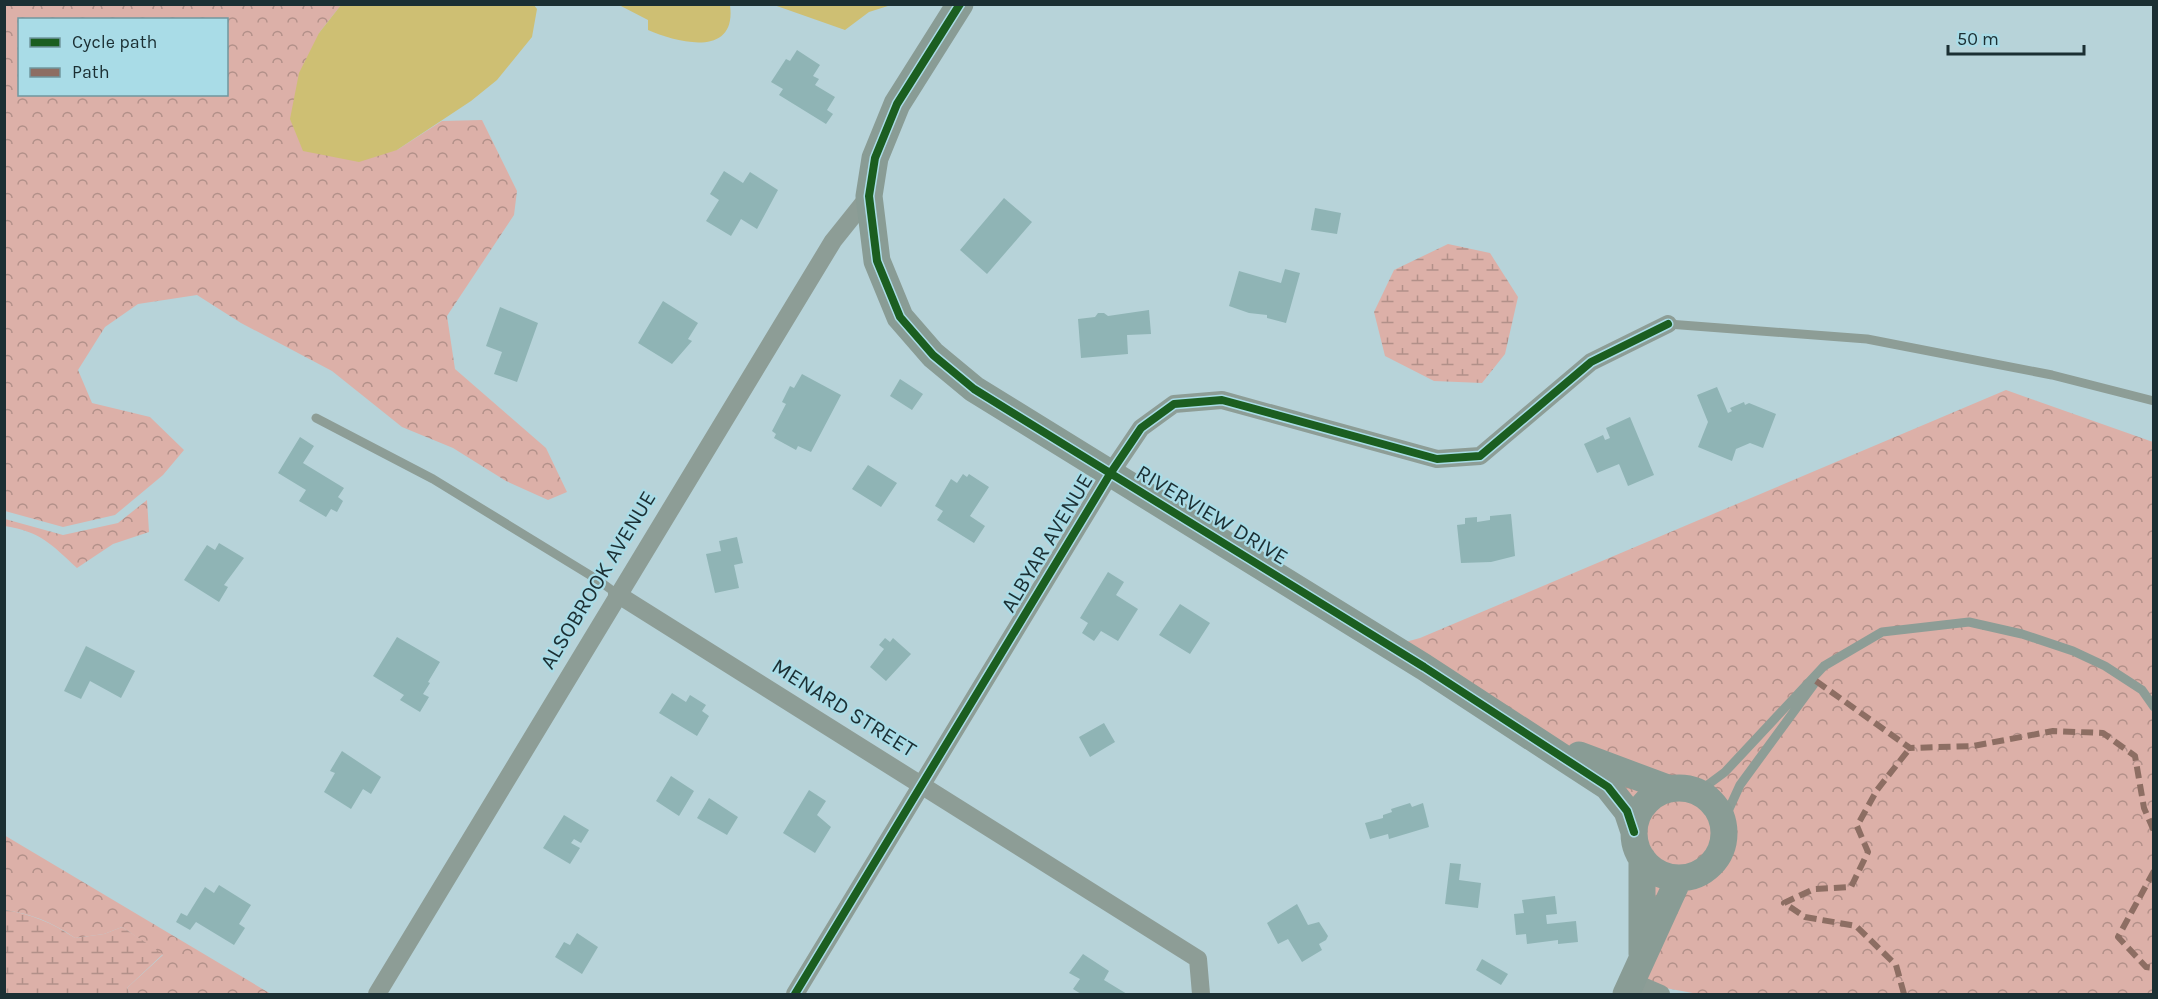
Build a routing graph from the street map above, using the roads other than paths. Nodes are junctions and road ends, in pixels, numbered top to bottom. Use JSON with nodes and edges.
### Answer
{"nodes":[{"id":1,"x":960,"y":4,"type":"edge"},
{"id":2,"x":869,"y":196,"type":"junction"},
{"id":3,"x":1668,"y":324,"type":"joint"},
{"id":4,"x":2154,"y":401,"type":"edge"},
{"id":5,"x":316,"y":418,"type":"dead end"},
{"id":6,"x":1110,"y":474,"type":"junction"},
{"id":7,"x":617,"y":594,"type":"junction"},
{"id":8,"x":1824,"y":666,"type":"junction"},
{"id":9,"x":2154,"y":707,"type":"edge"},
{"id":10,"x":1542,"y":741,"type":"junction"},
{"id":11,"x":921,"y":784,"type":"junction"},
{"id":12,"x":1670,"y":789,"type":"junction"},
{"id":13,"x":1698,"y":792,"type":"junction"},
{"id":14,"x":1723,"y":822,"type":"junction"},
{"id":15,"x":1638,"y":845,"type":"junction"},
{"id":16,"x":1679,"y":878,"type":"junction"},
{"id":17,"x":1634,"y":980,"type":"edge"},
{"id":18,"x":377,"y":994,"type":"edge"},
{"id":19,"x":795,"y":994,"type":"edge"},
{"id":20,"x":1201,"y":994,"type":"edge"},
{"id":21,"x":1661,"y":994,"type":"edge"}],
"edges":[{"from":1,"to":2,"type":"street","name":"RIVERVIEW DRIVE"},
{"from":2,"to":6,"type":"street","name":"RIVERVIEW DRIVE"},
{"from":2,"to":7,"type":"street","name":"ALSOBROOK AVENUE"},
{"from":3,"to":4,"type":"lane"},
{"from":3,"to":6,"type":"street","name":"ALBYAR AVENUE"},
{"from":5,"to":7,"type":"lane"},
{"from":6,"to":10,"type":"street","name":"RIVERVIEW DRIVE"},
{"from":6,"to":11,"type":"street","name":"ALBYAR AVENUE"},
{"from":7,"to":11,"type":"street","name":"MENARD STREET"},
{"from":7,"to":18,"type":"street","name":"ALSOBROOK AVENUE"},
{"from":8,"to":9,"type":"lane"},
{"from":8,"to":13,"type":"lane"},
{"from":8,"to":14,"type":"lane"},
{"from":10,"to":12,"type":"street","name":"RIVERVIEW DRIVE"},
{"from":10,"to":15,"type":"street","name":"RIVERVIEW DRIVE"},
{"from":11,"to":19,"type":"street","name":"ALBYAR AVENUE"},
{"from":11,"to":20,"type":"street","name":"MENARD STREET"},
{"from":12,"to":13,"type":"street","name":"RIVERVIEW DRIVE"},
{"from":12,"to":15,"type":"street","name":"RIVERVIEW DRIVE"},
{"from":13,"to":14,"type":"street"},
{"from":14,"to":16,"type":"street"},
{"from":15,"to":16,"type":"street","name":"RIVERVIEW DRIVE"},
{"from":15,"to":17,"type":"street","name":"RIVERVIEW DRIVE"},
{"from":16,"to":17,"type":"street"},
{"from":17,"to":21,"type":"street"}]}
